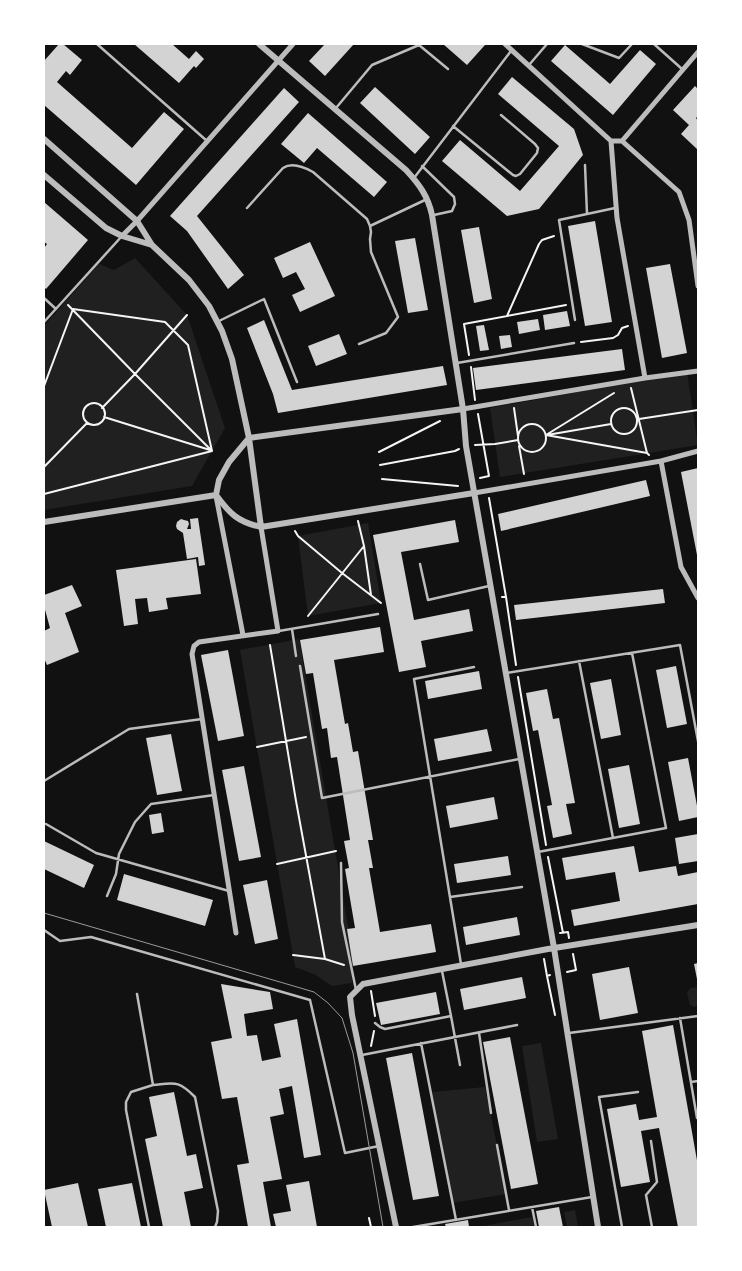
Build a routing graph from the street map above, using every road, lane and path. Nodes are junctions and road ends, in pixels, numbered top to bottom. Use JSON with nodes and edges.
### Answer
{"nodes":[{"id":1,"x":97,"y":44,"type":"edge"},
{"id":2,"x":259,"y":44,"type":"edge"},
{"id":3,"x":293,"y":44,"type":"edge"},
{"id":4,"x":418,"y":44,"type":"edge"},
{"id":5,"x":505,"y":44,"type":"edge"},
{"id":6,"x":547,"y":44,"type":"edge"},
{"id":7,"x":582,"y":44,"type":"edge"},
{"id":8,"x":632,"y":44,"type":"edge"},
{"id":9,"x":654,"y":44,"type":"edge"},
{"id":10,"x":512,"y":50,"type":"junction"},
{"id":11,"x":698,"y":52,"type":"edge"},
{"id":12,"x":278,"y":60,"type":"junction"},
{"id":13,"x":529,"y":65,"type":"junction"},
{"id":14,"x":448,"y":69,"type":"dead end"},
{"id":15,"x":683,"y":70,"type":"junction"},
{"id":16,"x":335,"y":110,"type":"junction"},
{"id":17,"x":501,"y":115,"type":"dead end"},
{"id":18,"x":453,"y":126,"type":"junction"},
{"id":19,"x":44,"y":139,"type":"edge"},
{"id":20,"x":207,"y":141,"type":"junction"},
{"id":21,"x":611,"y":141,"type":"junction"},
{"id":22,"x":622,"y":141,"type":"junction"},
{"id":23,"x":584,"y":165,"type":"dead end"},
{"id":24,"x":422,"y":166,"type":"junction"},
{"id":25,"x":44,"y":175,"type":"edge"},
{"id":26,"x":413,"y":178,"type":"junction"},
{"id":27,"x":427,"y":199,"type":"junction"},
{"id":28,"x":247,"y":208,"type":"dead end"},
{"id":29,"x":616,"y":208,"type":"junction"},
{"id":30,"x":587,"y":214,"type":"junction"},
{"id":31,"x":432,"y":215,"type":"junction"},
{"id":32,"x":137,"y":221,"type":"junction"},
{"id":33,"x":370,"y":226,"type":"junction"},
{"id":34,"x":561,"y":235,"type":"junction"},
{"id":35,"x":122,"y":236,"type":"junction"},
{"id":36,"x":152,"y":245,"type":"junction"},
{"id":37,"x":698,"y":286,"type":"edge"},
{"id":38,"x":44,"y":298,"type":"edge"},
{"id":39,"x":66,"y":302,"type":"dead end"},
{"id":40,"x":573,"y":304,"type":"junction"},
{"id":41,"x":56,"y":309,"type":"junction"},
{"id":42,"x":73,"y":309,"type":"junction"},
{"id":43,"x":187,"y":315,"type":"dead end"},
{"id":44,"x":507,"y":316,"type":"junction"},
{"id":45,"x":575,"y":320,"type":"dead end"},
{"id":46,"x":44,"y":322,"type":"edge"},
{"id":47,"x":217,"y":322,"type":"junction"},
{"id":48,"x":635,"y":324,"type":"junction"},
{"id":49,"x":173,"y":331,"type":"junction"},
{"id":50,"x":574,"y":343,"type":"joint"},
{"id":51,"x":358,"y":344,"type":"dead end"},
{"id":52,"x":470,"y":361,"type":"junction"},
{"id":53,"x":455,"y":364,"type":"junction"},
{"id":54,"x":698,"y":371,"type":"edge"},
{"id":55,"x":135,"y":374,"type":"junction"},
{"id":56,"x":645,"y":378,"type":"junction"},
{"id":57,"x":297,"y":382,"type":"dead end"},
{"id":58,"x":630,"y":382,"type":"dead end"},
{"id":59,"x":44,"y":386,"type":"edge"},
{"id":60,"x":613,"y":393,"type":"dead end"},
{"id":61,"x":513,"y":404,"type":"dead end"},
{"id":62,"x":102,"y":408,"type":"junction"},
{"id":63,"x":463,"y":409,"type":"junction"},
{"id":64,"x":698,"y":410,"type":"edge"},
{"id":65,"x":104,"y":417,"type":"junction"},
{"id":66,"x":638,"y":420,"type":"junction"},
{"id":67,"x":440,"y":422,"type":"dead end"},
{"id":68,"x":87,"y":423,"type":"junction"},
{"id":69,"x":611,"y":424,"type":"junction"},
{"id":70,"x":546,"y":435,"type":"junction"},
{"id":71,"x":249,"y":438,"type":"junction"},
{"id":72,"x":518,"y":440,"type":"junction"},
{"id":73,"x":466,"y":446,"type":"junction"},
{"id":74,"x":212,"y":451,"type":"junction"},
{"id":75,"x":698,"y":451,"type":"edge"},
{"id":76,"x":378,"y":452,"type":"dead end"},
{"id":77,"x":647,"y":454,"type":"junction"},
{"id":78,"x":661,"y":460,"type":"junction"},
{"id":79,"x":380,"y":465,"type":"dead end"},
{"id":80,"x":44,"y":467,"type":"edge"},
{"id":81,"x":524,"y":474,"type":"dead end"},
{"id":82,"x":488,"y":477,"type":"dead end"},
{"id":83,"x":382,"y":479,"type":"dead end"},
{"id":84,"x":461,"y":486,"type":"dead end"},
{"id":85,"x":488,"y":490,"type":"junction"},
{"id":86,"x":474,"y":493,"type":"junction"},
{"id":87,"x":44,"y":494,"type":"edge"},
{"id":88,"x":216,"y":495,"type":"junction"},
{"id":89,"x":356,"y":512,"type":"junction"},
{"id":90,"x":44,"y":522,"type":"edge"},
{"id":91,"x":290,"y":522,"type":"junction"},
{"id":92,"x":261,"y":527,"type":"junction"},
{"id":93,"x":364,"y":546,"type":"junction"},
{"id":94,"x":420,"y":564,"type":"dead end"},
{"id":95,"x":342,"y":573,"type":"junction"},
{"id":96,"x":490,"y":586,"type":"junction"},
{"id":97,"x":371,"y":595,"type":"junction"},
{"id":98,"x":506,"y":597,"type":"junction"},
{"id":99,"x":698,"y":598,"type":"edge"},
{"id":100,"x":493,"y":599,"type":"junction"},
{"id":101,"x":381,"y":602,"type":"dead end"},
{"id":102,"x":378,"y":614,"type":"dead end"},
{"id":103,"x":308,"y":616,"type":"dead end"},
{"id":104,"x":292,"y":629,"type":"junction"},
{"id":105,"x":278,"y":631,"type":"junction"},
{"id":106,"x":243,"y":636,"type":"junction"},
{"id":107,"x":270,"y":645,"type":"dead end"},
{"id":108,"x":632,"y":653,"type":"junction"},
{"id":109,"x":296,"y":656,"type":"dead end"},
{"id":110,"x":579,"y":661,"type":"junction"},
{"id":111,"x":300,"y":666,"type":"dead end"},
{"id":112,"x":474,"y":667,"type":"dead end"},
{"id":113,"x":517,"y":672,"type":"junction"},
{"id":114,"x":506,"y":673,"type":"junction"},
{"id":115,"x":202,"y":719,"type":"junction"},
{"id":116,"x":312,"y":736,"type":"junction"},
{"id":117,"x":286,"y":741,"type":"junction"},
{"id":118,"x":698,"y":741,"type":"edge"},
{"id":119,"x":257,"y":747,"type":"dead end"},
{"id":120,"x":521,"y":759,"type":"junction"},
{"id":121,"x":429,"y":776,"type":"junction"},
{"id":122,"x":44,"y":781,"type":"edge"},
{"id":123,"x":214,"y":796,"type":"junction"},
{"id":124,"x":46,"y":824,"type":"dead end"},
{"id":125,"x":613,"y":838,"type":"junction"},
{"id":126,"x":547,"y":850,"type":"junction"},
{"id":127,"x":336,"y":852,"type":"dead end"},
{"id":128,"x":537,"y":852,"type":"junction"},
{"id":129,"x":306,"y":858,"type":"junction"},
{"id":130,"x":118,"y":859,"type":"junction"},
{"id":131,"x":341,"y":863,"type":"dead end"},
{"id":132,"x":277,"y":864,"type":"dead end"},
{"id":133,"x":522,"y":887,"type":"dead end"},
{"id":134,"x":229,"y":891,"type":"junction"},
{"id":135,"x":107,"y":896,"type":"dead end"},
{"id":136,"x":450,"y":897,"type":"junction"},
{"id":137,"x":698,"y":925,"type":"edge"},
{"id":138,"x":44,"y":930,"type":"edge"},
{"id":139,"x":236,"y":933,"type":"dead end"},
{"id":140,"x":563,"y":933,"type":"dead end"},
{"id":141,"x":554,"y":948,"type":"junction"},
{"id":142,"x":293,"y":956,"type":"dead end"},
{"id":143,"x":325,"y":960,"type":"junction"},
{"id":144,"x":461,"y":966,"type":"junction"},
{"id":145,"x":351,"y":967,"type":"junction"},
{"id":146,"x":442,"y":969,"type":"junction"},
{"id":147,"x":370,"y":983,"type":"junction"},
{"id":148,"x":356,"y":992,"type":"junction"},
{"id":149,"x":137,"y":994,"type":"dead end"},
{"id":150,"x":451,"y":1016,"type":"junction"},
{"id":151,"x":698,"y":1016,"type":"edge"},
{"id":152,"x":680,"y":1018,"type":"junction"},
{"id":153,"x":375,"y":1023,"type":"junction"},
{"id":154,"x":517,"y":1026,"type":"dead end"},
{"id":155,"x":478,"y":1033,"type":"junction"},
{"id":156,"x":567,"y":1033,"type":"junction"},
{"id":157,"x":455,"y":1037,"type":"junction"},
{"id":158,"x":421,"y":1043,"type":"junction"},
{"id":159,"x":370,"y":1053,"type":"junction"},
{"id":160,"x":360,"y":1055,"type":"junction"},
{"id":161,"x":460,"y":1065,"type":"dead end"},
{"id":162,"x":698,"y":1081,"type":"edge"},
{"id":163,"x":691,"y":1082,"type":"junction"},
{"id":164,"x":153,"y":1085,"type":"junction"},
{"id":165,"x":638,"y":1092,"type":"dead end"},
{"id":166,"x":491,"y":1113,"type":"dead end"},
{"id":167,"x":697,"y":1118,"type":"edge"},
{"id":168,"x":651,"y":1141,"type":"dead end"},
{"id":169,"x":498,"y":1145,"type":"dead end"},
{"id":170,"x":379,"y":1146,"type":"junction"},
{"id":171,"x":593,"y":1197,"type":"junction"},
{"id":172,"x":532,"y":1206,"type":"junction"},
{"id":173,"x":509,"y":1210,"type":"junction"},
{"id":174,"x":369,"y":1218,"type":"dead end"},
{"id":175,"x":456,"y":1220,"type":"junction"},
{"id":176,"x":149,"y":1227,"type":"edge"},
{"id":177,"x":215,"y":1227,"type":"edge"},
{"id":178,"x":370,"y":1227,"type":"edge"},
{"id":179,"x":396,"y":1227,"type":"edge"},
{"id":180,"x":414,"y":1227,"type":"edge"},
{"id":181,"x":536,"y":1227,"type":"edge"},
{"id":182,"x":598,"y":1227,"type":"edge"},
{"id":183,"x":622,"y":1227,"type":"edge"},
{"id":184,"x":652,"y":1227,"type":"edge"}],
"edges":[{"from":1,"to":20,"type":"lane"},
{"from":2,"to":12,"type":"street"},
{"from":3,"to":12,"type":"street"},
{"from":4,"to":14,"type":"lane"},
{"from":4,"to":16,"type":"lane"},
{"from":5,"to":10,"type":"street"},
{"from":6,"to":13,"type":"lane"},
{"from":7,"to":8,"type":"lane"},
{"from":9,"to":15,"type":"lane"},
{"from":10,"to":13,"type":"street"},
{"from":10,"to":18,"type":"lane"},
{"from":11,"to":15,"type":"street"},
{"from":12,"to":16,"type":"street"},
{"from":12,"to":20,"type":"street"},
{"from":13,"to":21,"type":"street"},
{"from":15,"to":22,"type":"street"},
{"from":16,"to":26,"type":"street"},
{"from":17,"to":18,"type":"lane"},
{"from":18,"to":24,"type":"lane"},
{"from":19,"to":32,"type":"street"},
{"from":20,"to":32,"type":"street"},
{"from":21,"to":22,"type":"street"},
{"from":21,"to":29,"type":"street"},
{"from":22,"to":37,"type":"street"},
{"from":23,"to":30,"type":"lane"},
{"from":24,"to":26,"type":"lane"},
{"from":24,"to":31,"type":"lane"},
{"from":25,"to":35,"type":"street"},
{"from":26,"to":27,"type":"street"},
{"from":27,"to":31,"type":"street"},
{"from":27,"to":33,"type":"lane"},
{"from":28,"to":33,"type":"lane"},
{"from":29,"to":30,"type":"lane"},
{"from":29,"to":48,"type":"street"},
{"from":30,"to":34,"type":"lane"},
{"from":31,"to":53,"type":"street"},
{"from":32,"to":35,"type":"street"},
{"from":32,"to":36,"type":"street"},
{"from":33,"to":51,"type":"lane"},
{"from":34,"to":40,"type":"lane"},
{"from":34,"to":44,"type":"path"},
{"from":35,"to":36,"type":"street"},
{"from":35,"to":41,"type":"lane"},
{"from":36,"to":47,"type":"street"},
{"from":38,"to":41,"type":"lane"},
{"from":39,"to":42,"type":"path"},
{"from":40,"to":44,"type":"path"},
{"from":40,"to":45,"type":"lane"},
{"from":41,"to":46,"type":"lane"},
{"from":42,"to":49,"type":"path"},
{"from":42,"to":55,"type":"path"},
{"from":42,"to":59,"type":"path"},
{"from":43,"to":49,"type":"path"},
{"from":44,"to":52,"type":"path"},
{"from":47,"to":57,"type":"lane"},
{"from":47,"to":71,"type":"street"},
{"from":48,"to":50,"type":"path"},
{"from":48,"to":56,"type":"street"},
{"from":49,"to":55,"type":"path"},
{"from":49,"to":74,"type":"path"},
{"from":50,"to":52,"type":"lane"},
{"from":52,"to":53,"type":"lane"},
{"from":53,"to":63,"type":"street"},
{"from":54,"to":56,"type":"street"},
{"from":55,"to":62,"type":"path"},
{"from":55,"to":74,"type":"path"},
{"from":56,"to":63,"type":"street"},
{"from":58,"to":66,"type":"path"},
{"from":60,"to":70,"type":"path"},
{"from":61,"to":72,"type":"path"},
{"from":62,"to":65,"type":"path"},
{"from":62,"to":68,"type":"path"},
{"from":63,"to":71,"type":"street"},
{"from":63,"to":73,"type":"street"},
{"from":64,"to":66,"type":"path"},
{"from":65,"to":68,"type":"path"},
{"from":65,"to":74,"type":"path"},
{"from":66,"to":69,"type":"path"},
{"from":66,"to":69,"type":"path"},
{"from":66,"to":77,"type":"path"},
{"from":67,"to":76,"type":"path"},
{"from":68,"to":80,"type":"path"},
{"from":69,"to":70,"type":"path"},
{"from":70,"to":72,"type":"path"},
{"from":70,"to":72,"type":"path"},
{"from":70,"to":77,"type":"path"},
{"from":71,"to":88,"type":"street"},
{"from":71,"to":92,"type":"street"},
{"from":72,"to":73,"type":"path"},
{"from":72,"to":81,"type":"path"},
{"from":73,"to":79,"type":"path"},
{"from":73,"to":86,"type":"street"},
{"from":74,"to":87,"type":"path"},
{"from":75,"to":78,"type":"street"},
{"from":77,"to":78,"type":"path"},
{"from":78,"to":85,"type":"street"},
{"from":78,"to":99,"type":"street"},
{"from":82,"to":85,"type":"path"},
{"from":83,"to":84,"type":"path"},
{"from":85,"to":86,"type":"street"},
{"from":85,"to":98,"type":"path"},
{"from":86,"to":89,"type":"street"},
{"from":86,"to":96,"type":"street"},
{"from":88,"to":90,"type":"street"},
{"from":88,"to":92,"type":"street"},
{"from":88,"to":106,"type":"street"},
{"from":89,"to":91,"type":"street"},
{"from":89,"to":93,"type":"path"},
{"from":91,"to":92,"type":"street"},
{"from":91,"to":95,"type":"path"},
{"from":92,"to":105,"type":"street"},
{"from":93,"to":95,"type":"path"},
{"from":93,"to":97,"type":"path"},
{"from":94,"to":96,"type":"lane"},
{"from":95,"to":97,"type":"path"},
{"from":95,"to":103,"type":"path"},
{"from":96,"to":100,"type":"street"},
{"from":97,"to":101,"type":"path"},
{"from":98,"to":100,"type":"path"},
{"from":98,"to":113,"type":"path"},
{"from":100,"to":114,"type":"street"},
{"from":102,"to":104,"type":"lane"},
{"from":104,"to":105,"type":"lane"},
{"from":104,"to":109,"type":"lane"},
{"from":105,"to":106,"type":"street"},
{"from":106,"to":115,"type":"street"},
{"from":107,"to":117,"type":"path"},
{"from":108,"to":110,"type":"lane"},
{"from":108,"to":118,"type":"lane"},
{"from":108,"to":125,"type":"lane"},
{"from":110,"to":113,"type":"lane"},
{"from":110,"to":125,"type":"lane"},
{"from":111,"to":116,"type":"lane"},
{"from":112,"to":121,"type":"lane"},
{"from":113,"to":114,"type":"lane"},
{"from":113,"to":126,"type":"path"},
{"from":114,"to":120,"type":"street"},
{"from":115,"to":122,"type":"lane"},
{"from":115,"to":123,"type":"street"},
{"from":116,"to":117,"type":"path"},
{"from":116,"to":121,"type":"lane"},
{"from":117,"to":119,"type":"path"},
{"from":117,"to":129,"type":"path"},
{"from":120,"to":121,"type":"lane"},
{"from":120,"to":128,"type":"street"},
{"from":121,"to":136,"type":"lane"},
{"from":123,"to":130,"type":"lane"},
{"from":123,"to":134,"type":"street"},
{"from":124,"to":130,"type":"lane"},
{"from":125,"to":126,"type":"lane"},
{"from":126,"to":128,"type":"lane"},
{"from":126,"to":140,"type":"path"},
{"from":127,"to":129,"type":"path"},
{"from":128,"to":141,"type":"street"},
{"from":129,"to":132,"type":"path"},
{"from":129,"to":143,"type":"path"},
{"from":130,"to":134,"type":"lane"},
{"from":130,"to":135,"type":"lane"},
{"from":131,"to":145,"type":"lane"},
{"from":133,"to":136,"type":"lane"},
{"from":134,"to":139,"type":"street"},
{"from":136,"to":144,"type":"lane"},
{"from":137,"to":141,"type":"street"},
{"from":138,"to":170,"type":"lane"},
{"from":141,"to":144,"type":"street"},
{"from":141,"to":156,"type":"street"},
{"from":142,"to":143,"type":"path"},
{"from":143,"to":145,"type":"path"},
{"from":144,"to":146,"type":"street"},
{"from":145,"to":148,"type":"lane"},
{"from":146,"to":147,"type":"street"},
{"from":146,"to":150,"type":"lane"},
{"from":147,"to":148,"type":"street"},
{"from":147,"to":153,"type":"path"},
{"from":148,"to":160,"type":"street"},
{"from":149,"to":164,"type":"lane"},
{"from":150,"to":153,"type":"lane"},
{"from":150,"to":157,"type":"lane"},
{"from":151,"to":152,"type":"lane"},
{"from":152,"to":156,"type":"lane"},
{"from":152,"to":163,"type":"lane"},
{"from":153,"to":159,"type":"path"},
{"from":154,"to":155,"type":"lane"},
{"from":155,"to":157,"type":"lane"},
{"from":155,"to":166,"type":"lane"},
{"from":156,"to":171,"type":"street"},
{"from":157,"to":158,"type":"lane"},
{"from":157,"to":161,"type":"lane"},
{"from":158,"to":159,"type":"lane"},
{"from":158,"to":175,"type":"lane"},
{"from":159,"to":160,"type":"lane"},
{"from":160,"to":170,"type":"street"},
{"from":162,"to":163,"type":"lane"},
{"from":163,"to":167,"type":"lane"},
{"from":164,"to":176,"type":"lane"},
{"from":164,"to":177,"type":"lane"},
{"from":165,"to":183,"type":"lane"},
{"from":168,"to":184,"type":"lane"},
{"from":169,"to":173,"type":"lane"},
{"from":170,"to":179,"type":"street"},
{"from":171,"to":172,"type":"lane"},
{"from":171,"to":182,"type":"street"},
{"from":172,"to":173,"type":"lane"},
{"from":172,"to":181,"type":"lane"},
{"from":173,"to":175,"type":"lane"},
{"from":174,"to":178,"type":"path"},
{"from":175,"to":180,"type":"lane"}]}
